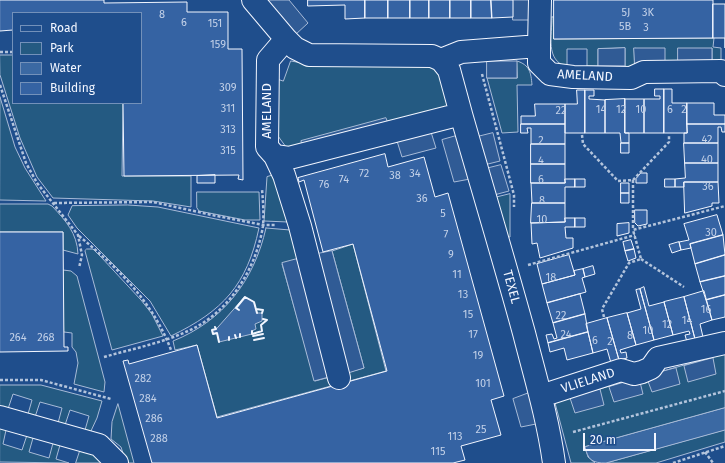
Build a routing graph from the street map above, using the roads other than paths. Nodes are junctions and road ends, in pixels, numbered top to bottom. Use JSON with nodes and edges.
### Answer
{"nodes":[{"id":1,"x":254,"y":0,"type":"edge"},
{"id":2,"x":540,"y":0,"type":"edge"},
{"id":3,"x":286,"y":40,"type":"junction"},
{"id":4,"x":539,"y":46,"type":"junction"},
{"id":5,"x":441,"y":60,"type":"junction"},
{"id":6,"x":725,"y":75,"type":"edge"},
{"id":7,"x":461,"y":114,"type":"junction"},
{"id":8,"x":275,"y":156,"type":"junction"},
{"id":9,"x":725,"y":343,"type":"edge"},
{"id":10,"x":339,"y":378,"type":"dead end"},
{"id":11,"x":541,"y":396,"type":"junction"},
{"id":12,"x":0,"y":417,"type":"edge"},
{"id":13,"x":117,"y":463,"type":"edge"},
{"id":14,"x":554,"y":463,"type":"edge"}],
"edges":[{"from":1,"to":3,"type":"street"},
{"from":2,"to":4,"type":"street","name":"AMELAND"},
{"from":3,"to":5,"type":"street"},
{"from":3,"to":8,"type":"street","name":"AMELAND"},
{"from":4,"to":5,"type":"street"},
{"from":4,"to":6,"type":"street","name":"AMELAND"},
{"from":5,"to":7,"type":"street"},
{"from":7,"to":8,"type":"street","name":"AMELAND"},
{"from":7,"to":11,"type":"street","name":"TEXEL"},
{"from":8,"to":10,"type":"street","name":"AMELAND"},
{"from":9,"to":11,"type":"street","name":"VLIELAND"},
{"from":11,"to":14,"type":"street","name":"TEXEL"},
{"from":12,"to":13,"type":"street"}]}
